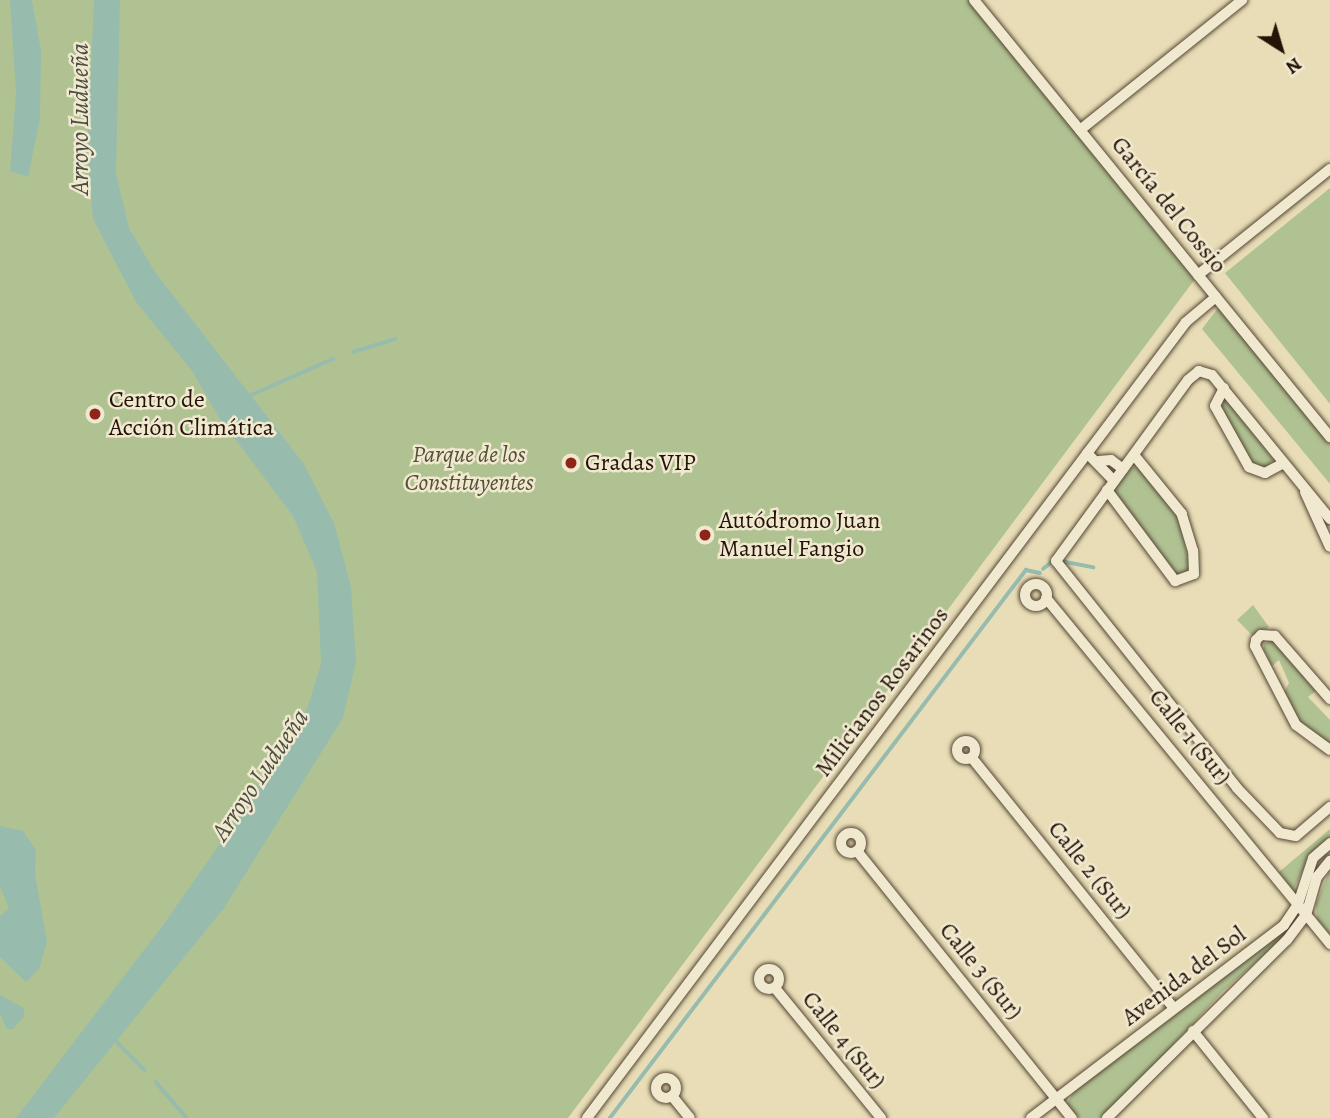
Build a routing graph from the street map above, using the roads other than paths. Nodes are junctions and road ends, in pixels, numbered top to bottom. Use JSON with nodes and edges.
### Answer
{"nodes":[{"id":1,"x":974,"y":0,"type":"edge"},
{"id":2,"x":1242,"y":0,"type":"edge"},
{"id":3,"x":1080,"y":130,"type":"junction"},
{"id":4,"x":1330,"y":169,"type":"edge"},
{"id":5,"x":1198,"y":275,"type":"junction"},
{"id":6,"x":1216,"y":297,"type":"junction"},
{"id":7,"x":1224,"y":388,"type":"junction"},
{"id":8,"x":1330,"y":438,"type":"edge"},
{"id":9,"x":1087,"y":453,"type":"junction"},
{"id":10,"x":1134,"y":455,"type":"junction"},
{"id":11,"x":1099,"y":461,"type":"junction"},
{"id":12,"x":1284,"y":463,"type":"junction"},
{"id":13,"x":1123,"y":469,"type":"junction"},
{"id":14,"x":1111,"y":486,"type":"junction"},
{"id":15,"x":1303,"y":486,"type":"junction"},
{"id":16,"x":1330,"y":519,"type":"edge"},
{"id":17,"x":1330,"y":547,"type":"edge"},
{"id":18,"x":1046,"y":598,"type":"dead end"},
{"id":19,"x":1330,"y":699,"type":"edge"},
{"id":20,"x":1330,"y":750,"type":"edge"},
{"id":21,"x":972,"y":758,"type":"dead end"},
{"id":22,"x":1330,"y":807,"type":"edge"},
{"id":23,"x":1330,"y":843,"type":"edge"},
{"id":24,"x":857,"y":851,"type":"dead end"},
{"id":25,"x":1330,"y":861,"type":"edge"},
{"id":26,"x":1298,"y":904,"type":"junction"},
{"id":27,"x":1306,"y":915,"type":"junction"},
{"id":28,"x":1330,"y":944,"type":"edge"},
{"id":29,"x":775,"y":988,"type":"dead end"},
{"id":30,"x":1174,"y":1008,"type":"junction"},
{"id":31,"x":1193,"y":1031,"type":"junction"},
{"id":32,"x":672,"y":1096,"type":"dead end"},
{"id":33,"x":1056,"y":1099,"type":"junction"},
{"id":34,"x":587,"y":1118,"type":"edge"},
{"id":35,"x":690,"y":1118,"type":"edge"},
{"id":36,"x":881,"y":1118,"type":"edge"},
{"id":37,"x":1031,"y":1118,"type":"edge"},
{"id":38,"x":1072,"y":1118,"type":"edge"},
{"id":39,"x":1107,"y":1118,"type":"edge"},
{"id":40,"x":1263,"y":1118,"type":"edge"}],
"edges":[{"from":1,"to":3,"type":"street","name":"García del Cossio"},
{"from":2,"to":3,"type":"street"},
{"from":3,"to":5,"type":"street","name":"García del Cossio"},
{"from":4,"to":5,"type":"street"},
{"from":5,"to":6,"type":"street","name":"García del Cossio"},
{"from":6,"to":8,"type":"street","name":"García del Cossio"},
{"from":6,"to":9,"type":"street","name":"Milicianos Rosarinos"},
{"from":7,"to":10,"type":"street"},
{"from":7,"to":12,"type":"street"},
{"from":7,"to":12,"type":"street"},
{"from":9,"to":11,"type":"street"},
{"from":9,"to":34,"type":"street","name":"Milicianos Rosarinos"},
{"from":10,"to":13,"type":"street"},
{"from":10,"to":14,"type":"street"},
{"from":11,"to":13,"type":"street"},
{"from":11,"to":14,"type":"street"},
{"from":12,"to":15,"type":"street"},
{"from":13,"to":14,"type":"street"},
{"from":14,"to":22,"type":"street"},
{"from":15,"to":16,"type":"street"},
{"from":15,"to":17,"type":"street"},
{"from":18,"to":26,"type":"street","name":"Calle 1 (Sur)"},
{"from":19,"to":20,"type":"street"},
{"from":21,"to":30,"type":"street","name":"Calle 2 (Sur)"},
{"from":23,"to":26,"type":"street","name":"Avenida del Sol"},
{"from":24,"to":33,"type":"street","name":"Calle 3 (Sur)"},
{"from":25,"to":27,"type":"street","name":"Avenida del Sol"},
{"from":26,"to":27,"type":"street","name":"Calle 1 (Sur)"},
{"from":26,"to":30,"type":"street","name":"Avenida del Sol"},
{"from":27,"to":28,"type":"street","name":"Calle 1 (Sur)"},
{"from":27,"to":31,"type":"street","name":"Avenida del Sol"},
{"from":29,"to":36,"type":"street","name":"Calle 4 (Sur)"},
{"from":30,"to":33,"type":"street","name":"Avenida del Sol"},
{"from":31,"to":39,"type":"street","name":"Avenida del Sol"},
{"from":31,"to":40,"type":"street"},
{"from":32,"to":35,"type":"street"},
{"from":33,"to":37,"type":"street","name":"Avenida del Sol"},
{"from":33,"to":38,"type":"street","name":"Calle 3 (Sur)"}]}
